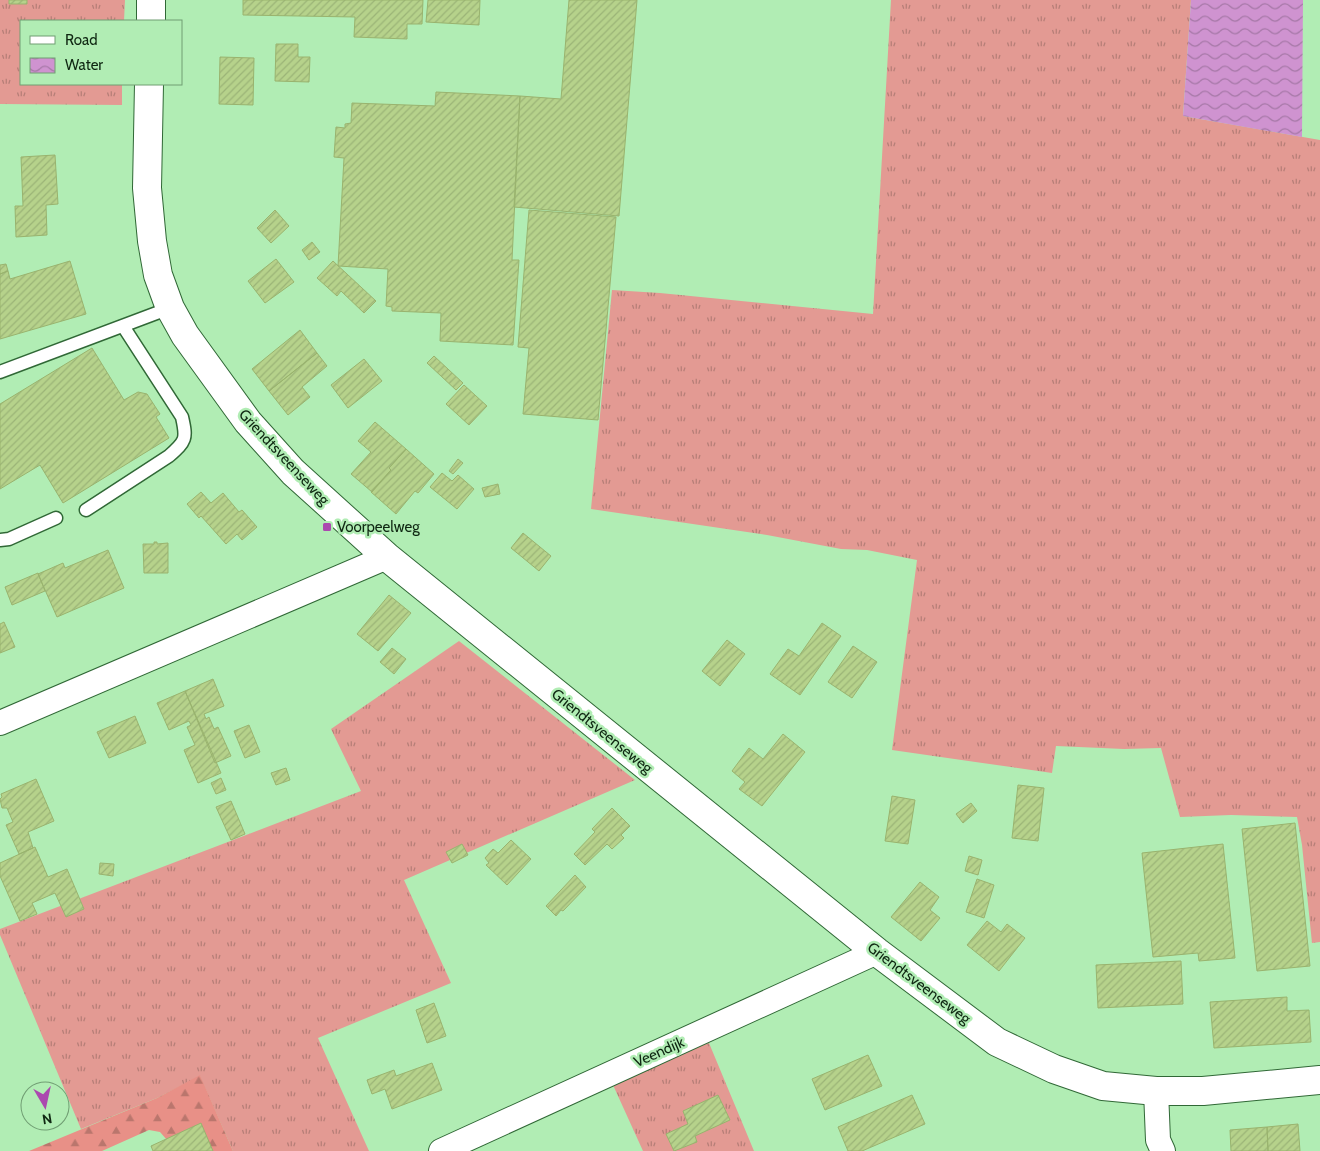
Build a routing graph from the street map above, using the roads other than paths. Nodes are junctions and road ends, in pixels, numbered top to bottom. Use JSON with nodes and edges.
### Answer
{"nodes":[{"id":1,"x":151,"y":0,"type":"edge"},
{"id":2,"x":151,"y":20,"type":"edge"},
{"id":3,"x":149,"y":85,"type":"edge"},
{"id":4,"x":170,"y":308,"type":"junction"},
{"id":5,"x":123,"y":326,"type":"junction"},
{"id":6,"x":0,"y":372,"type":"edge"},
{"id":7,"x":86,"y":510,"type":"dead end"},
{"id":8,"x":56,"y":518,"type":"dead end"},
{"id":9,"x":0,"y":540,"type":"edge"},
{"id":10,"x":386,"y":558,"type":"junction"},
{"id":11,"x":0,"y":723,"type":"edge"},
{"id":12,"x":877,"y":952,"type":"junction"},
{"id":13,"x":1320,"y":1080,"type":"edge"},
{"id":14,"x":1156,"y":1091,"type":"junction"},
{"id":15,"x":441,"y":1151,"type":"edge"},
{"id":16,"x":1163,"y":1151,"type":"edge"}],
"edges":[{"from":1,"to":2,"type":"street"},
{"from":3,"to":4,"type":"street","name":"Griendtsveenseweg"},
{"from":4,"to":5,"type":"lane"},
{"from":4,"to":10,"type":"street","name":"Griendtsveenseweg"},
{"from":5,"to":6,"type":"lane"},
{"from":5,"to":7,"type":"lane"},
{"from":8,"to":9,"type":"lane"},
{"from":10,"to":11,"type":"street"},
{"from":10,"to":12,"type":"street","name":"Griendtsveenseweg"},
{"from":12,"to":14,"type":"street","name":"Griendtsveenseweg"},
{"from":12,"to":15,"type":"street","name":"Veendijk"},
{"from":13,"to":14,"type":"street","name":"Griendtsveenseweg"},
{"from":14,"to":16,"type":"street"}]}
